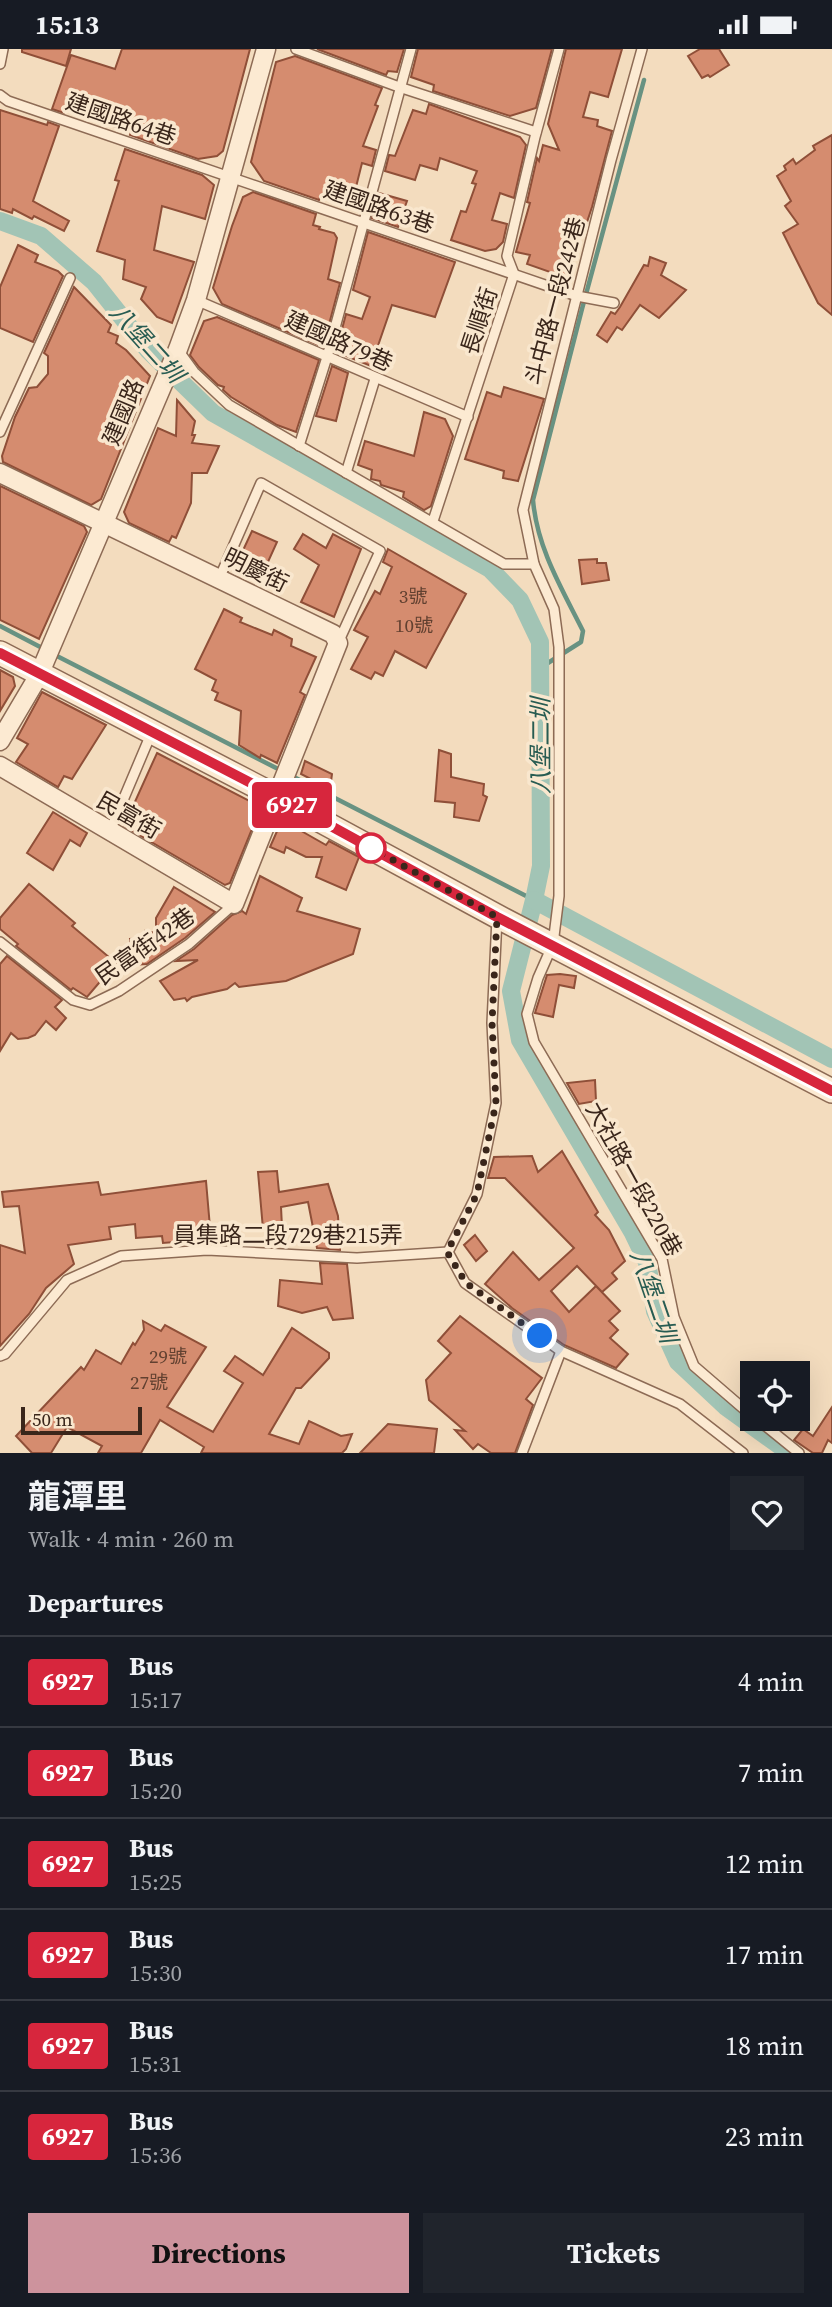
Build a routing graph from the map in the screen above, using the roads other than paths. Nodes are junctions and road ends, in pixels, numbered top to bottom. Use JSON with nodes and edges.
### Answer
{"nodes":[{"id":1,"x":3,"y":49,"type":"edge"},
{"id":2,"x":266,"y":49,"type":"edge"},
{"id":3,"x":296,"y":49,"type":"edge"},
{"id":4,"x":411,"y":49,"type":"edge"},
{"id":5,"x":559,"y":49,"type":"edge"},
{"id":6,"x":642,"y":49,"type":"edge"},
{"id":7,"x":0,"y":64,"type":"edge"},
{"id":8,"x":399,"y":87,"type":"junction"},
{"id":9,"x":0,"y":95,"type":"edge"},
{"id":10,"x":536,"y":132,"type":"junction"},
{"id":11,"x":231,"y":177,"type":"junction"},
{"id":12,"x":363,"y":222,"type":"junction"},
{"id":13,"x":514,"y":274,"type":"junction"},
{"id":14,"x":70,"y":278,"type":"dead end"},
{"id":15,"x":577,"y":296,"type":"junction"},
{"id":16,"x":196,"y":300,"type":"junction"},
{"id":17,"x":614,"y":303,"type":"dead end"},
{"id":18,"x":177,"y":349,"type":"junction"},
{"id":19,"x":327,"y":357,"type":"junction"},
{"id":20,"x":375,"y":379,"type":"junction"},
{"id":21,"x":468,"y":417,"type":"junction"},
{"id":22,"x":0,"y":432,"type":"edge"},
{"id":23,"x":299,"y":446,"type":"junction"},
{"id":24,"x":0,"y":473,"type":"edge"},
{"id":25,"x":346,"y":473,"type":"junction"},
{"id":26,"x":433,"y":521,"type":"junction"},
{"id":27,"x":102,"y":523,"type":"junction"},
{"id":28,"x":534,"y":564,"type":"junction"},
{"id":29,"x":219,"y":579,"type":"junction"},
{"id":30,"x":338,"y":643,"type":"junction"},
{"id":31,"x":0,"y":653,"type":"edge"},
{"id":32,"x":39,"y":675,"type":"junction"},
{"id":33,"x":152,"y":733,"type":"junction"},
{"id":34,"x":0,"y":741,"type":"edge"},
{"id":35,"x":0,"y":766,"type":"edge"},
{"id":36,"x":278,"y":797,"type":"junction"},
{"id":37,"x":109,"y":832,"type":"junction"},
{"id":38,"x":234,"y":904,"type":"junction"},
{"id":39,"x":500,"y":918,"type":"junction"},
{"id":40,"x":551,"y":943,"type":"junction"},
{"id":41,"x":1,"y":945,"type":"edge"},
{"id":42,"x":832,"y":1091,"type":"edge"},
{"id":43,"x":447,"y":1252,"type":"junction"},
{"id":44,"x":561,"y":1351,"type":"junction"},
{"id":45,"x":0,"y":1356,"type":"edge"},
{"id":46,"x":740,"y":1406,"type":"edge"},
{"id":47,"x":772,"y":1431,"type":"edge"},
{"id":48,"x":522,"y":1453,"type":"edge"},
{"id":49,"x":743,"y":1453,"type":"edge"},
{"id":50,"x":799,"y":1453,"type":"edge"}],
"edges":[{"from":1,"to":7,"type":"lane"},
{"from":2,"to":11,"type":"street","name":"建國路"},
{"from":3,"to":8,"type":"lane"},
{"from":4,"to":8,"type":"lane"},
{"from":5,"to":10,"type":"lane","name":"長順街"},
{"from":6,"to":15,"type":"lane","name":"斗中路一段242巷"},
{"from":8,"to":10,"type":"lane"},
{"from":8,"to":12,"type":"lane"},
{"from":9,"to":11,"type":"lane","name":"建國路64巷"},
{"from":10,"to":13,"type":"lane","name":"長順街"},
{"from":11,"to":12,"type":"lane","name":"建國路63巷"},
{"from":11,"to":16,"type":"street","name":"建國路"},
{"from":12,"to":13,"type":"lane","name":"建國路63巷"},
{"from":12,"to":19,"type":"lane"},
{"from":13,"to":15,"type":"lane","name":"建國路63巷"},
{"from":13,"to":21,"type":"lane","name":"長順街"},
{"from":14,"to":22,"type":"lane"},
{"from":15,"to":17,"type":"lane","name":"建國路63巷"},
{"from":15,"to":28,"type":"lane","name":"斗中路一段242巷"},
{"from":16,"to":18,"type":"street","name":"建國路"},
{"from":16,"to":19,"type":"lane","name":"建國路79巷"},
{"from":18,"to":23,"type":"lane"},
{"from":18,"to":27,"type":"street","name":"建國路"},
{"from":19,"to":20,"type":"lane","name":"建國路79巷"},
{"from":19,"to":23,"type":"lane"},
{"from":20,"to":21,"type":"lane","name":"建國路79巷"},
{"from":20,"to":25,"type":"lane"},
{"from":21,"to":26,"type":"lane","name":"長順街"},
{"from":23,"to":25,"type":"lane"},
{"from":24,"to":27,"type":"street","name":"明慶街"},
{"from":25,"to":26,"type":"lane"},
{"from":26,"to":28,"type":"lane"},
{"from":27,"to":29,"type":"street","name":"明慶街"},
{"from":27,"to":32,"type":"street","name":"建國路"},
{"from":28,"to":40,"type":"lane","name":"斗中路一段242巷"},
{"from":29,"to":30,"type":"street","name":"明慶街"},
{"from":29,"to":30,"type":"lane"},
{"from":30,"to":36,"type":"street"},
{"from":31,"to":32,"type":"street"},
{"from":32,"to":33,"type":"street"},
{"from":32,"to":34,"type":"street","name":"建國路"},
{"from":33,"to":36,"type":"street"},
{"from":33,"to":37,"type":"lane"},
{"from":35,"to":37,"type":"street","name":"民富街"},
{"from":36,"to":38,"type":"street"},
{"from":36,"to":39,"type":"street"},
{"from":37,"to":38,"type":"street","name":"民富街"},
{"from":38,"to":41,"type":"lane","name":"民富街42巷"},
{"from":39,"to":40,"type":"street"},
{"from":39,"to":43,"type":"lane"},
{"from":40,"to":42,"type":"street"},
{"from":40,"to":46,"type":"lane","name":"大社路一段220巷"},
{"from":43,"to":44,"type":"lane"},
{"from":43,"to":45,"type":"lane","name":"員集路二段729巷215弄"},
{"from":44,"to":48,"type":"lane"},
{"from":44,"to":49,"type":"lane"},
{"from":47,"to":50,"type":"lane"}]}
